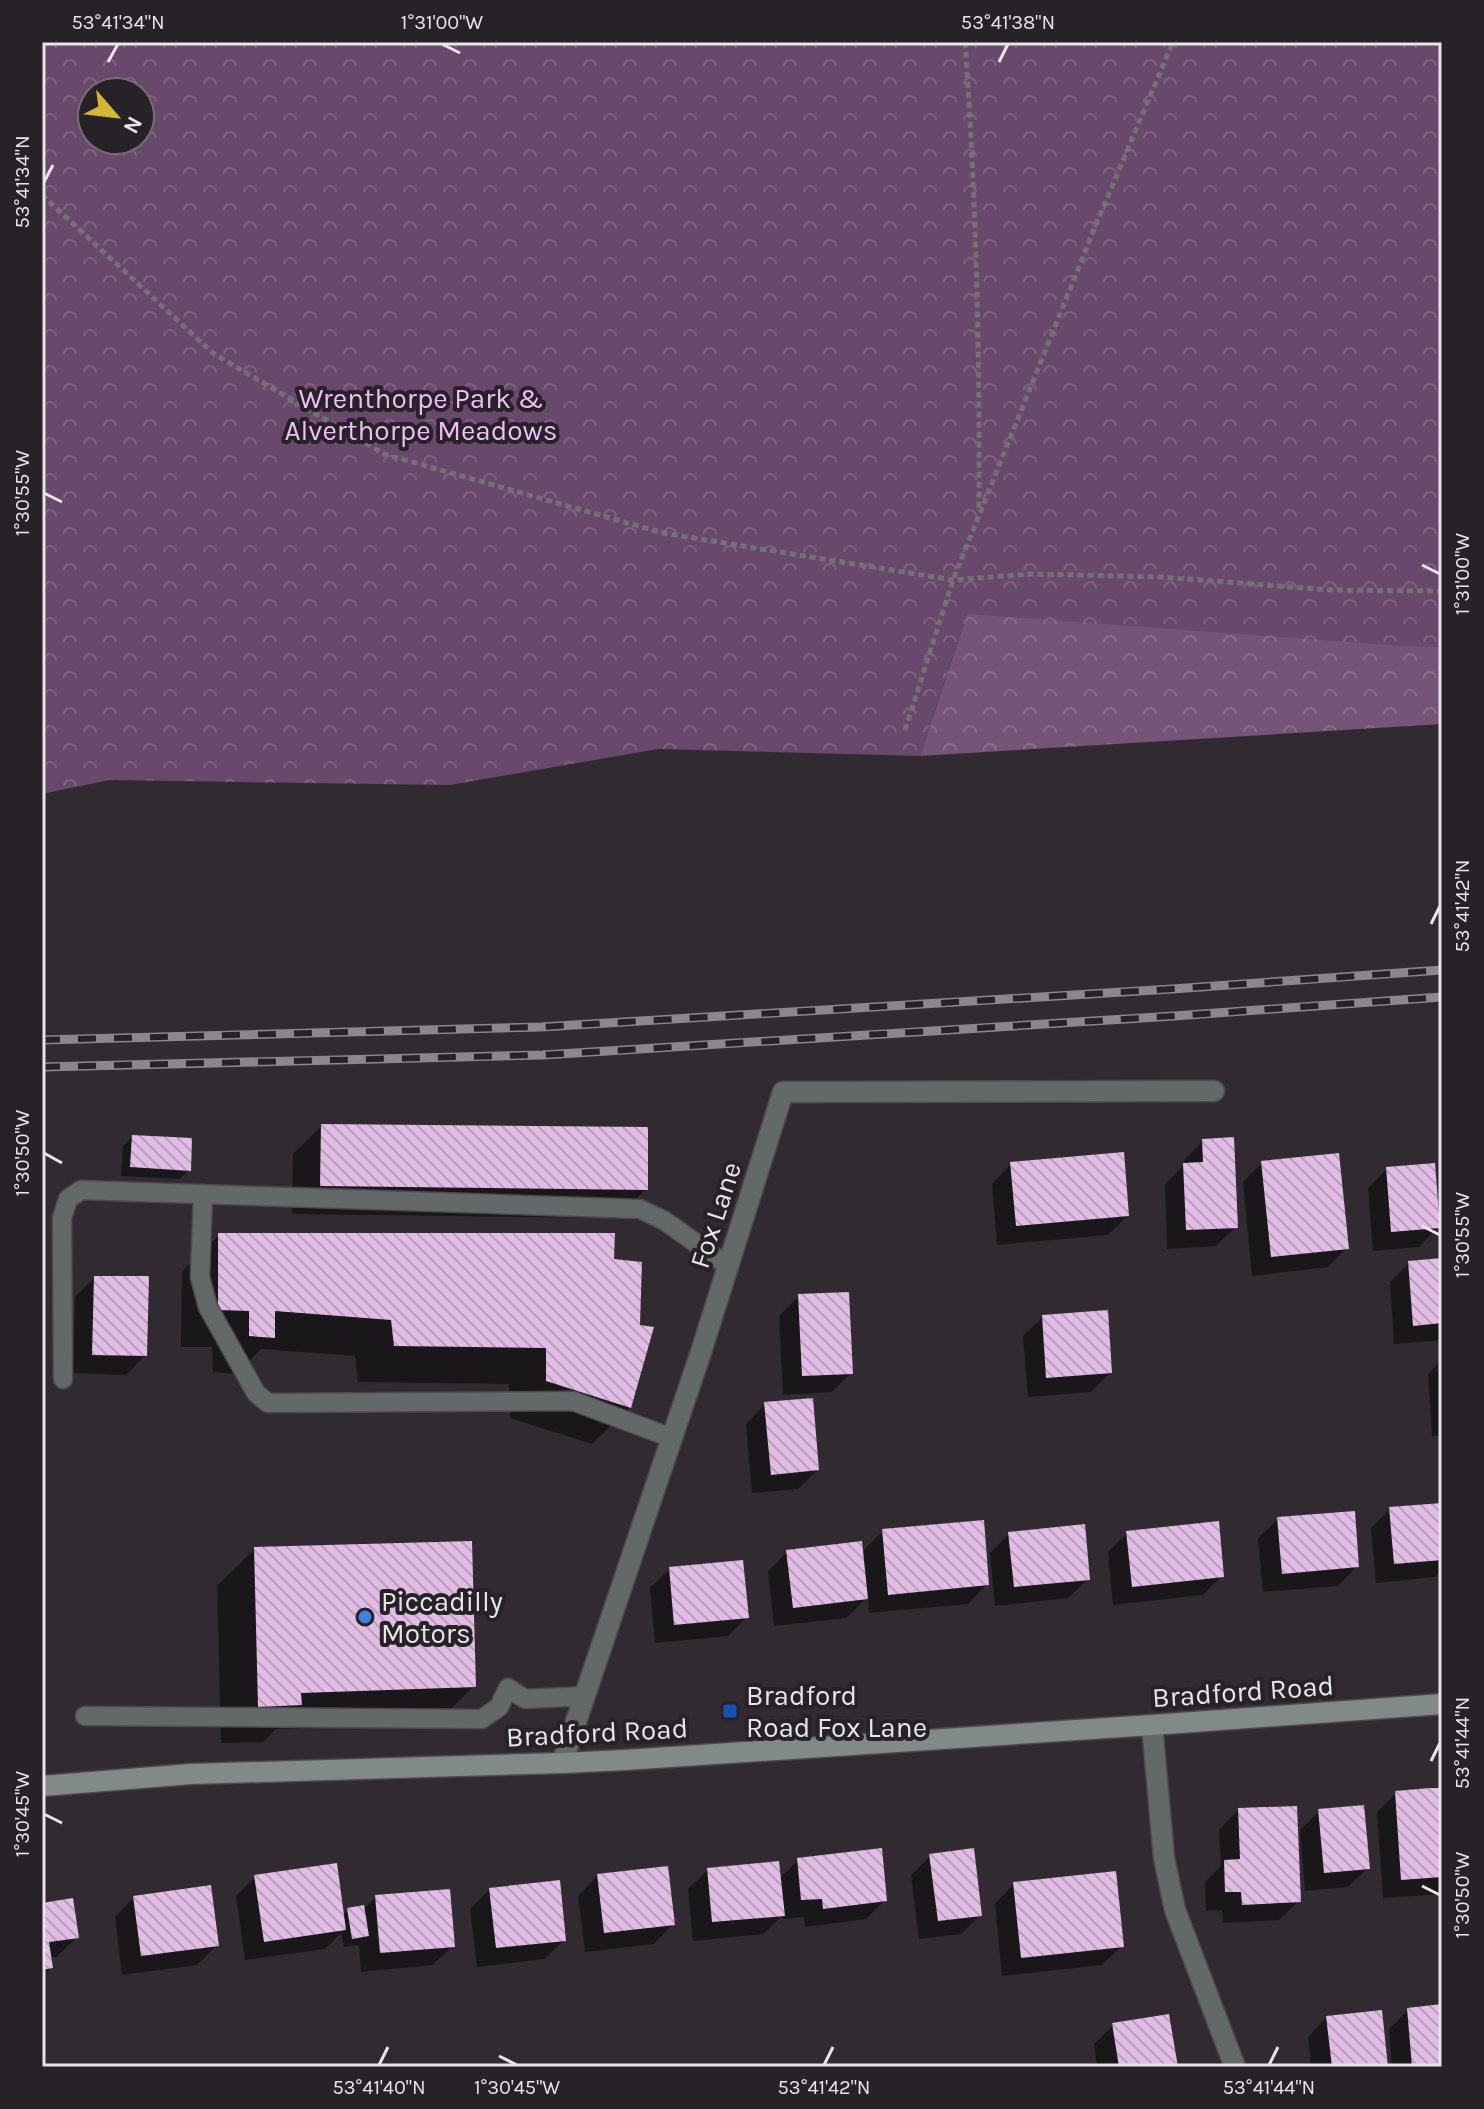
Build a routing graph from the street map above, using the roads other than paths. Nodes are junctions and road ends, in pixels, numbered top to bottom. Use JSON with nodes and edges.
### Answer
{"nodes":[{"id":1,"x":1214,"y":1091,"type":"dead end"},
{"id":2,"x":203,"y":1194,"type":"junction"},
{"id":3,"x":728,"y":1266,"type":"junction"},
{"id":4,"x":63,"y":1379,"type":"dead end"},
{"id":5,"x":672,"y":1438,"type":"junction"},
{"id":6,"x":585,"y":1696,"type":"junction"},
{"id":7,"x":1442,"y":1704,"type":"edge"},
{"id":8,"x":85,"y":1716,"type":"dead end"},
{"id":9,"x":1152,"y":1725,"type":"junction"},
{"id":10,"x":562,"y":1763,"type":"junction"},
{"id":11,"x":42,"y":1786,"type":"edge"},
{"id":12,"x":1235,"y":2067,"type":"edge"}],
"edges":[{"from":1,"to":3,"type":"street","name":"Fox Lane"},
{"from":2,"to":3,"type":"lane"},
{"from":2,"to":4,"type":"lane"},
{"from":2,"to":5,"type":"lane"},
{"from":3,"to":5,"type":"street","name":"Fox Lane"},
{"from":5,"to":6,"type":"street","name":"Fox Lane"},
{"from":6,"to":8,"type":"lane"},
{"from":6,"to":10,"type":"street","name":"Fox Lane"},
{"from":7,"to":9,"type":"street","name":"Bradford Road"},
{"from":9,"to":10,"type":"street","name":"Bradford Road"},
{"from":9,"to":12,"type":"street"},
{"from":10,"to":11,"type":"street","name":"Bradford Road"}]}
